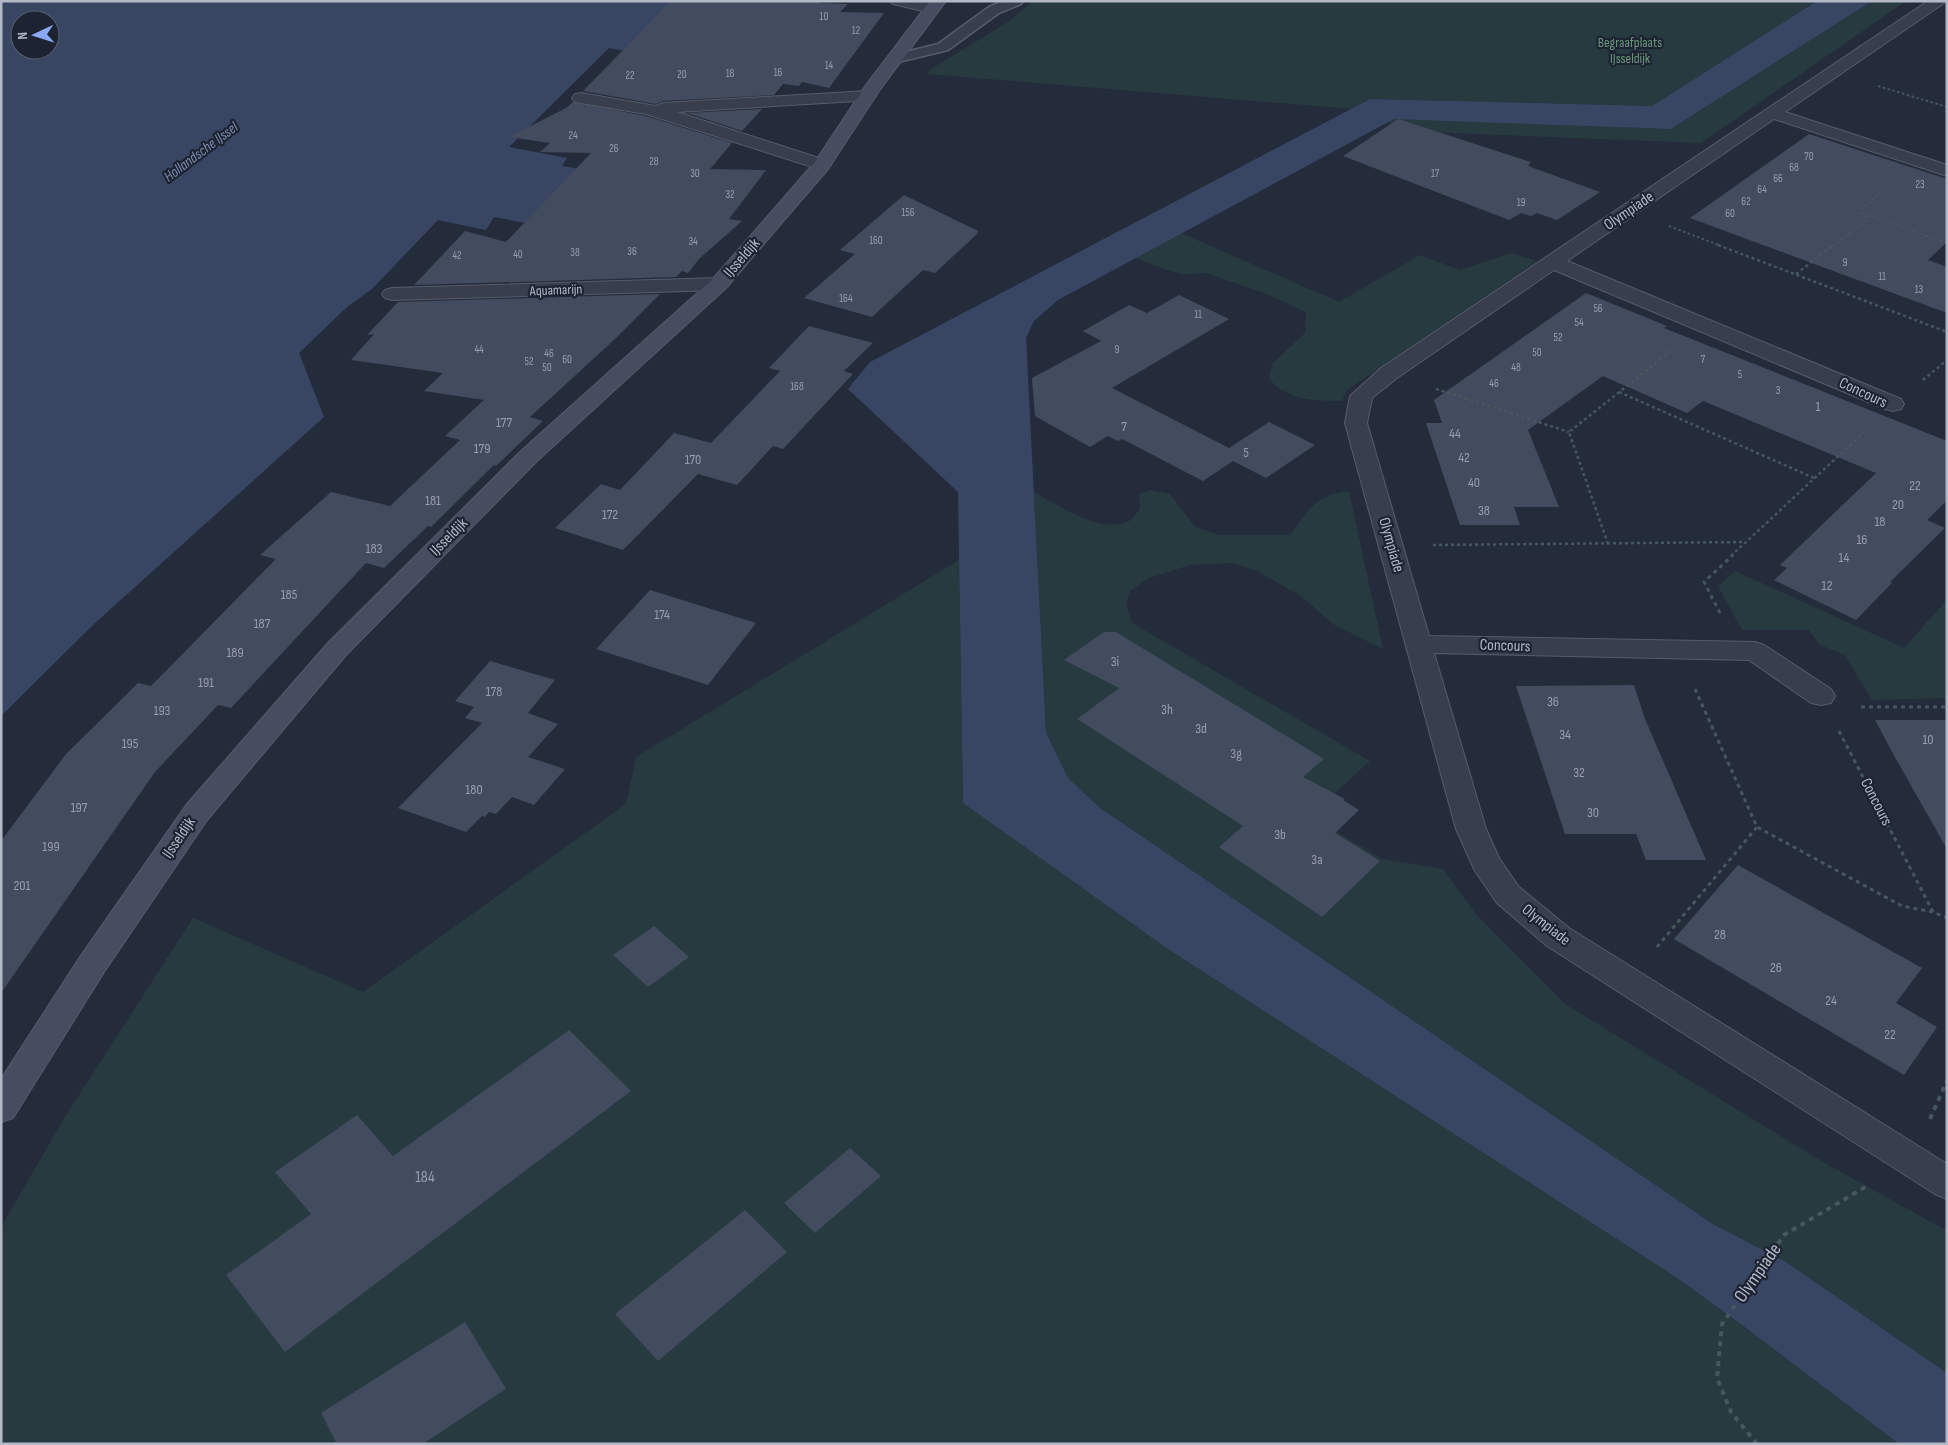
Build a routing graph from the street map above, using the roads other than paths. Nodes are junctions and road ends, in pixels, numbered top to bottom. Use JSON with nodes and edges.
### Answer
{"nodes":[{"id":1,"x":898,"y":1,"type":"edge"},
{"id":2,"x":1016,"y":1,"type":"edge"},
{"id":3,"x":1939,"y":1,"type":"edge"},
{"id":4,"x":934,"y":5,"type":"edge"},
{"id":5,"x":894,"y":59,"type":"junction"},
{"id":6,"x":867,"y":96,"type":"junction"},
{"id":7,"x":581,"y":98,"type":"dead end"},
{"id":8,"x":650,"y":109,"type":"junction"},
{"id":9,"x":1772,"y":113,"type":"junction"},
{"id":10,"x":822,"y":165,"type":"junction"},
{"id":11,"x":1947,"y":171,"type":"edge"},
{"id":12,"x":1553,"y":262,"type":"junction"},
{"id":13,"x":719,"y":284,"type":"junction"},
{"id":14,"x":392,"y":294,"type":"dead end"},
{"id":15,"x":1893,"y":404,"type":"road end"},
{"id":16,"x":1419,"y":644,"type":"junction"},
{"id":17,"x":1824,"y":702,"type":"road end"},
{"id":18,"x":1,"y":1108,"type":"edge"},
{"id":19,"x":1947,"y":1183,"type":"edge"}],
"edges":[{"from":1,"to":4,"type":"street"},
{"from":2,"to":5,"type":"lane"},
{"from":3,"to":9,"type":"street","name":"Olympiade"},
{"from":4,"to":5,"type":"street","name":"IJsseldijk"},
{"from":5,"to":6,"type":"street","name":"IJsseldijk"},
{"from":6,"to":8,"type":"street"},
{"from":6,"to":10,"type":"street","name":"IJsseldijk"},
{"from":7,"to":8,"type":"street"},
{"from":8,"to":10,"type":"street"},
{"from":9,"to":11,"type":"street"},
{"from":9,"to":12,"type":"street","name":"Olympiade"},
{"from":10,"to":13,"type":"street","name":"IJsseldijk"},
{"from":12,"to":15,"type":"street","name":"Concours"},
{"from":12,"to":16,"type":"street","name":"Olympiade"},
{"from":13,"to":14,"type":"street","name":"Aquamarijn"},
{"from":13,"to":18,"type":"street","name":"IJsseldijk"},
{"from":16,"to":17,"type":"street","name":"Concours"},
{"from":16,"to":19,"type":"street","name":"Olympiade"}]}
